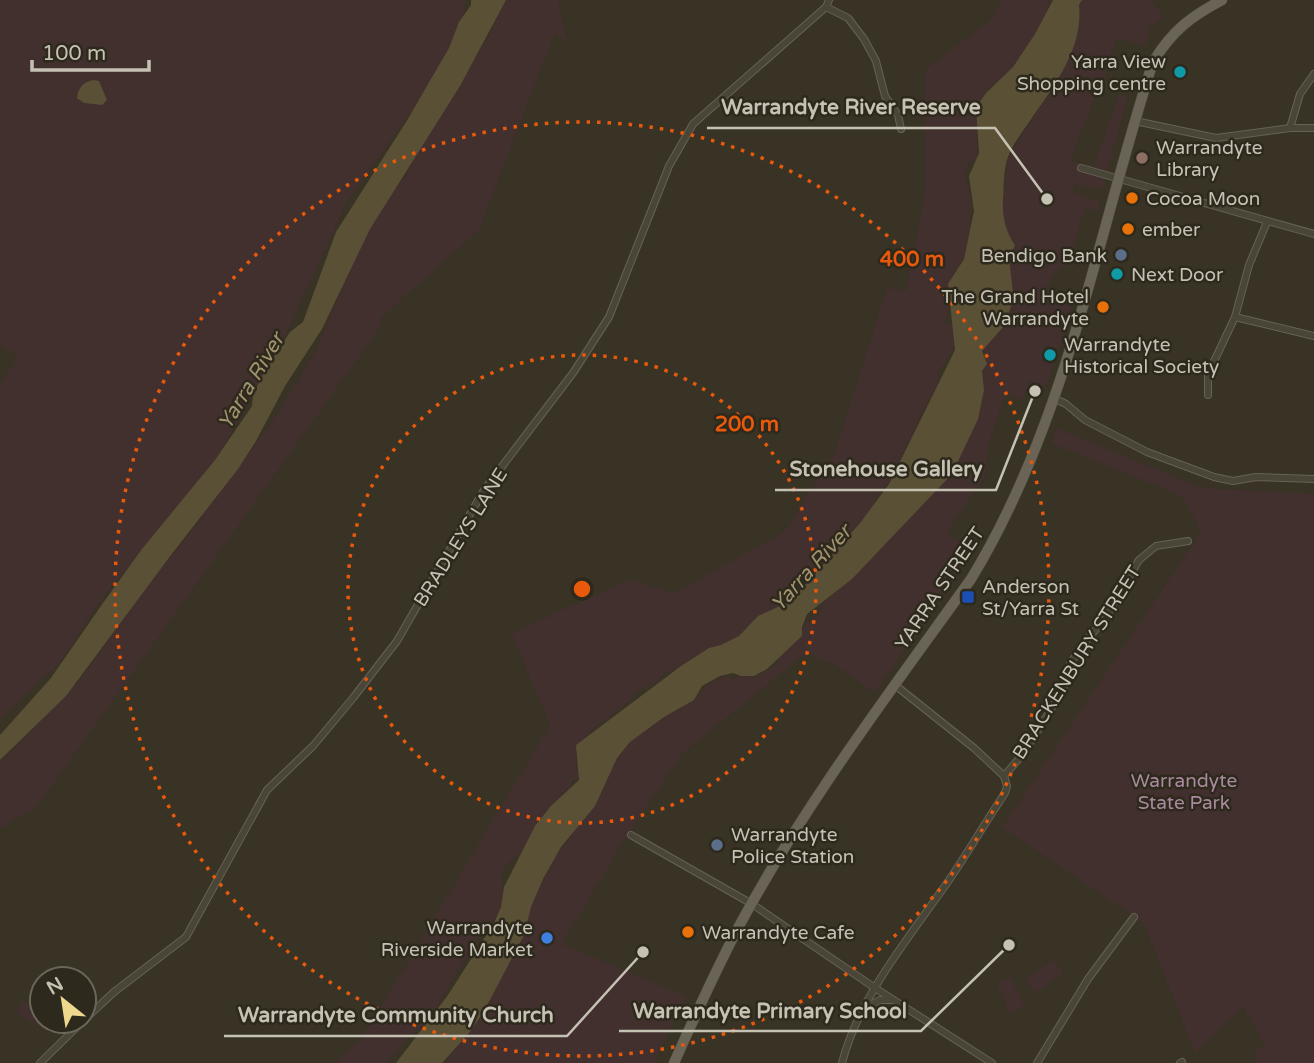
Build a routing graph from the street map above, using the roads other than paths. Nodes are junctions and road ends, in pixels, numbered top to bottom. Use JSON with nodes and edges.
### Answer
{"nodes":[{"id":1,"x":1222,"y":0,"type":"edge"},
{"id":2,"x":827,"y":3,"type":"edge"},
{"id":3,"x":1314,"y":74,"type":"edge"},
{"id":4,"x":1135,"y":121,"type":"junction"},
{"id":5,"x":1290,"y":128,"type":"junction"},
{"id":6,"x":1314,"y":128,"type":"edge"},
{"id":7,"x":901,"y":129,"type":"dead end"},
{"id":8,"x":1081,"y":168,"type":"dead end"},
{"id":9,"x":1119,"y":177,"type":"junction"},
{"id":10,"x":1267,"y":222,"type":"junction"},
{"id":11,"x":1314,"y":234,"type":"edge"},
{"id":12,"x":1235,"y":317,"type":"junction"},
{"id":13,"x":1314,"y":336,"type":"edge"},
{"id":14,"x":1208,"y":395,"type":"dead end"},
{"id":15,"x":1053,"y":398,"type":"junction"},
{"id":16,"x":1314,"y":479,"type":"edge"},
{"id":17,"x":1188,"y":541,"type":"dead end"},
{"id":18,"x":895,"y":685,"type":"junction"},
{"id":19,"x":1004,"y":776,"type":"junction"},
{"id":20,"x":631,"y":835,"type":"dead end"},
{"id":21,"x":752,"y":904,"type":"junction"},
{"id":22,"x":1134,"y":918,"type":"dead end"},
{"id":23,"x":875,"y":988,"type":"junction"},
{"id":24,"x":895,"y":1001,"type":"junction"},
{"id":25,"x":98,"y":1006,"type":"edge"},
{"id":26,"x":864,"y":1009,"type":"junction"},
{"id":27,"x":68,"y":1035,"type":"edge"},
{"id":28,"x":40,"y":1063,"type":"edge"},
{"id":29,"x":674,"y":1063,"type":"edge"},
{"id":30,"x":842,"y":1063,"type":"edge"},
{"id":31,"x":992,"y":1063,"type":"edge"},
{"id":32,"x":1037,"y":1063,"type":"edge"}],
"edges":[{"from":1,"to":4,"type":"main road","name":"YARRA STREET"},
{"from":2,"to":7,"type":"street"},
{"from":2,"to":25,"type":"street","name":"BRADLEYS LANE"},
{"from":3,"to":5,"type":"street"},
{"from":4,"to":5,"type":"street"},
{"from":4,"to":9,"type":"main road","name":"YARRA STREET"},
{"from":5,"to":6,"type":"street"},
{"from":8,"to":9,"type":"street"},
{"from":9,"to":10,"type":"street"},
{"from":9,"to":15,"type":"main road","name":"YARRA STREET"},
{"from":10,"to":11,"type":"street"},
{"from":10,"to":12,"type":"street"},
{"from":12,"to":13,"type":"street"},
{"from":12,"to":14,"type":"street"},
{"from":15,"to":16,"type":"street"},
{"from":15,"to":18,"type":"main road","name":"YARRA STREET"},
{"from":17,"to":19,"type":"street","name":"BRACKENBURY STREET"},
{"from":18,"to":19,"type":"street"},
{"from":18,"to":21,"type":"main road","name":"YARRA STREET"},
{"from":19,"to":23,"type":"street","name":"BRACKENBURY STREET"},
{"from":20,"to":21,"type":"street"},
{"from":21,"to":23,"type":"street"},
{"from":21,"to":29,"type":"main road","name":"YARRA STREET"},
{"from":22,"to":32,"type":"street"},
{"from":23,"to":24,"type":"street"},
{"from":23,"to":26,"type":"street","name":"BRACKENBURY STREET"},
{"from":24,"to":26,"type":"street"},
{"from":24,"to":31,"type":"street"},
{"from":26,"to":30,"type":"street","name":"BRACKENBURY STREET"},
{"from":27,"to":28,"type":"street","name":"BRADLEYS LANE"}]}
